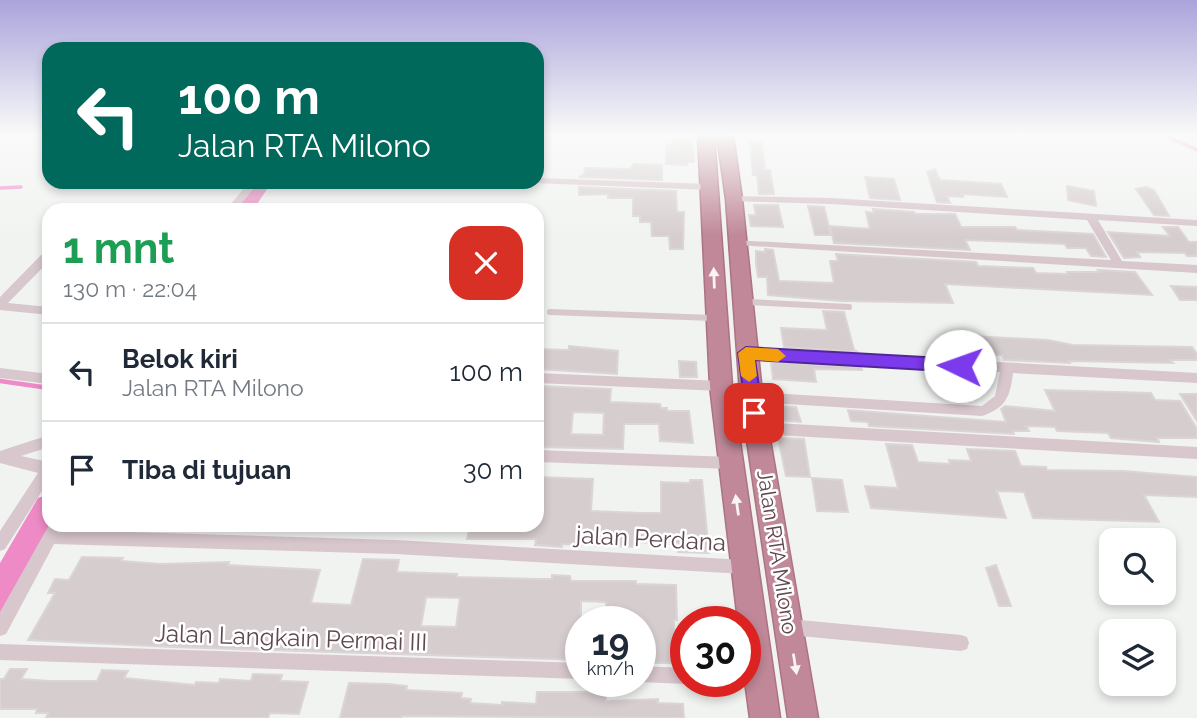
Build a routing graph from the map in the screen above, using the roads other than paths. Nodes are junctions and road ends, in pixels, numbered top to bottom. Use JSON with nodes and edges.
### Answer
{"nodes":[{"id":1,"x":709,"y":169,"type":"edge"},
{"id":2,"x":725,"y":169,"type":"edge"},
{"id":3,"x":544,"y":181,"type":"edge"},
{"id":4,"x":710,"y":187,"type":"junction"},
{"id":5,"x":248,"y":189,"type":"edge"},
{"id":6,"x":238,"y":203,"type":"edge"},
{"id":7,"x":726,"y":208,"type":"junction"},
{"id":8,"x":1090,"y":216,"type":"junction"},
{"id":9,"x":1197,"y":223,"type":"edge"},
{"id":10,"x":737,"y":242,"type":"junction"},
{"id":11,"x":42,"y":261,"type":"edge"},
{"id":12,"x":1119,"y":265,"type":"junction"},
{"id":13,"x":1197,"y":270,"type":"edge"},
{"id":14,"x":741,"y":302,"type":"junction"},
{"id":15,"x":0,"y":305,"type":"edge"},
{"id":16,"x":849,"y":307,"type":"dead end"},
{"id":17,"x":42,"y":309,"type":"edge"},
{"id":18,"x":550,"y":312,"type":"dead end"},
{"id":19,"x":715,"y":318,"type":"junction"},
{"id":20,"x":746,"y":353,"type":"junction"},
{"id":21,"x":1007,"y":368,"type":"junction"},
{"id":22,"x":0,"y":373,"type":"edge"},
{"id":23,"x":42,"y":378,"type":"edge"},
{"id":24,"x":544,"y":378,"type":"edge"},
{"id":25,"x":1197,"y":378,"type":"edge"},
{"id":26,"x":721,"y":386,"type":"junction"},
{"id":27,"x":752,"y":397,"type":"junction"},
{"id":28,"x":757,"y":428,"type":"junction"},
{"id":29,"x":42,"y":443,"type":"edge"},
{"id":30,"x":1197,"y":453,"type":"edge"},
{"id":31,"x":544,"y":456,"type":"edge"},
{"id":32,"x":1,"y":457,"type":"edge"},
{"id":33,"x":731,"y":463,"type":"junction"},
{"id":34,"x":42,"y":467,"type":"edge"},
{"id":35,"x":42,"y":480,"type":"edge"},
{"id":36,"x":52,"y":532,"type":"edge"},
{"id":37,"x":74,"y":532,"type":"edge"},
{"id":38,"x":0,"y":544,"type":"edge"},
{"id":39,"x":745,"y":567,"type":"junction"},
{"id":40,"x":748,"y":606,"type":"edge"},
{"id":41,"x":789,"y":627,"type":"junction"},
{"id":42,"x":0,"y":628,"type":"edge"},
{"id":43,"x":961,"y":643,"type":"dead end"},
{"id":44,"x":0,"y":652,"type":"edge"},
{"id":45,"x":565,"y":670,"type":"edge"},
{"id":46,"x":759,"y":697,"type":"edge"},
{"id":47,"x":765,"y":718,"type":"edge"},
{"id":48,"x":803,"y":718,"type":"edge"}],
"edges":[{"from":1,"to":4,"type":"highway","name":"Jalan RTA Milono"},
{"from":2,"to":7,"type":"highway","name":"Jalan RTA Milono"},
{"from":3,"to":4,"type":"street"},
{"from":4,"to":7,"type":"highway","name":"Jalan RTA Milono"},
{"from":5,"to":6,"type":"street"},
{"from":7,"to":8,"type":"street"},
{"from":7,"to":10,"type":"highway","name":"Jalan RTA Milono"},
{"from":19,"to":7,"type":"highway","name":"Jalan RTA Milono","one_way":true},
{"from":8,"to":9,"type":"street"},
{"from":8,"to":12,"type":"street"},
{"from":10,"to":12,"type":"street"},
{"from":10,"to":14,"type":"highway","name":"Jalan RTA Milono"},
{"from":11,"to":15,"type":"street"},
{"from":12,"to":13,"type":"street"},
{"from":14,"to":16,"type":"lane"},
{"from":14,"to":20,"type":"highway","name":"Jalan RTA Milono"},
{"from":15,"to":17,"type":"street"},
{"from":18,"to":19,"type":"lane"},
{"from":19,"to":26,"type":"highway","name":"Jalan RTA Milono"},
{"from":20,"to":21,"type":"street"},
{"from":20,"to":27,"type":"highway","name":"Jalan RTA Milono"},
{"from":21,"to":25,"type":"street"},
{"from":21,"to":27,"type":"street"},
{"from":22,"to":23,"type":"street"},
{"from":24,"to":26,"type":"street"},
{"from":26,"to":33,"type":"highway","name":"Jalan RTA Milono"},
{"from":27,"to":28,"type":"highway","name":"Jalan RTA Milono"},
{"from":28,"to":30,"type":"street"},
{"from":28,"to":41,"type":"highway","name":"Jalan RTA Milono"},
{"from":29,"to":32,"type":"street"},
{"from":31,"to":33,"type":"street"},
{"from":32,"to":34,"type":"street"},
{"from":39,"to":33,"type":"highway","name":"Jalan RTA Milono","one_way":true},
{"from":35,"to":38,"type":"street"},
{"from":36,"to":42,"type":"street"},
{"from":37,"to":39,"type":"street","name":"jalan Perdana"},
{"from":39,"to":40,"type":"highway","name":"Jalan RTA Milono"},
{"from":41,"to":43,"type":"street"},
{"from":41,"to":48,"type":"highway","name":"Jalan RTA Milono","one_way":true},
{"from":44,"to":45,"type":"street","name":"Jalan Langkain Permai III"},
{"from":46,"to":47,"type":"highway","name":"Jalan RTA Milono"}]}
